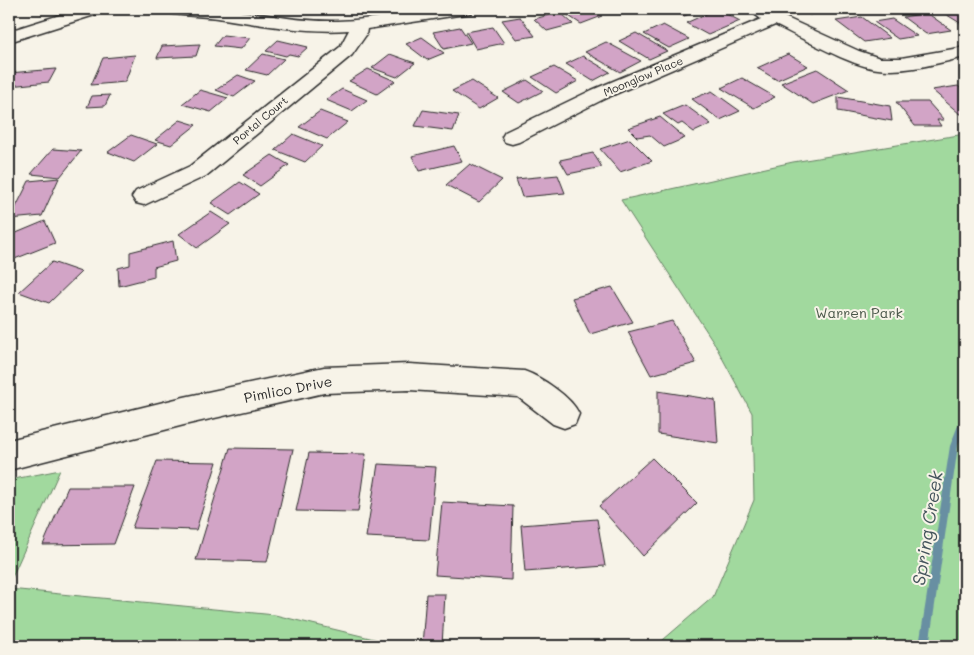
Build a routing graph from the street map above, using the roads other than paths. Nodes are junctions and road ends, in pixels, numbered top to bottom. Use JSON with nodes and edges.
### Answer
{"nodes":[{"id":1,"x":95,"y":9,"type":"edge"},
{"id":2,"x":174,"y":9,"type":"edge"},
{"id":3,"x":192,"y":9,"type":"edge"},
{"id":4,"x":465,"y":9,"type":"edge"},
{"id":5,"x":754,"y":9,"type":"edge"},
{"id":6,"x":776,"y":20,"type":"junction"},
{"id":7,"x":359,"y":25,"type":"junction"},
{"id":8,"x":9,"y":37,"type":"edge"},
{"id":9,"x":965,"y":52,"type":"edge"},
{"id":10,"x":512,"y":137,"type":"dead end"},
{"id":11,"x":144,"y":197,"type":"dead end"},
{"id":12,"x":564,"y":414,"type":"dead end"},
{"id":13,"x":9,"y":455,"type":"edge"}],
"edges":[{"from":1,"to":8,"type":"street"},
{"from":2,"to":3,"type":"street"},
{"from":3,"to":7,"type":"street"},
{"from":4,"to":7,"type":"street"},
{"from":5,"to":6,"type":"street"},
{"from":6,"to":9,"type":"street"},
{"from":6,"to":10,"type":"street","name":"Moonglow Place"},
{"from":7,"to":11,"type":"street","name":"Portal Court"},
{"from":12,"to":13,"type":"street","name":"Pimlico Drive"}]}
